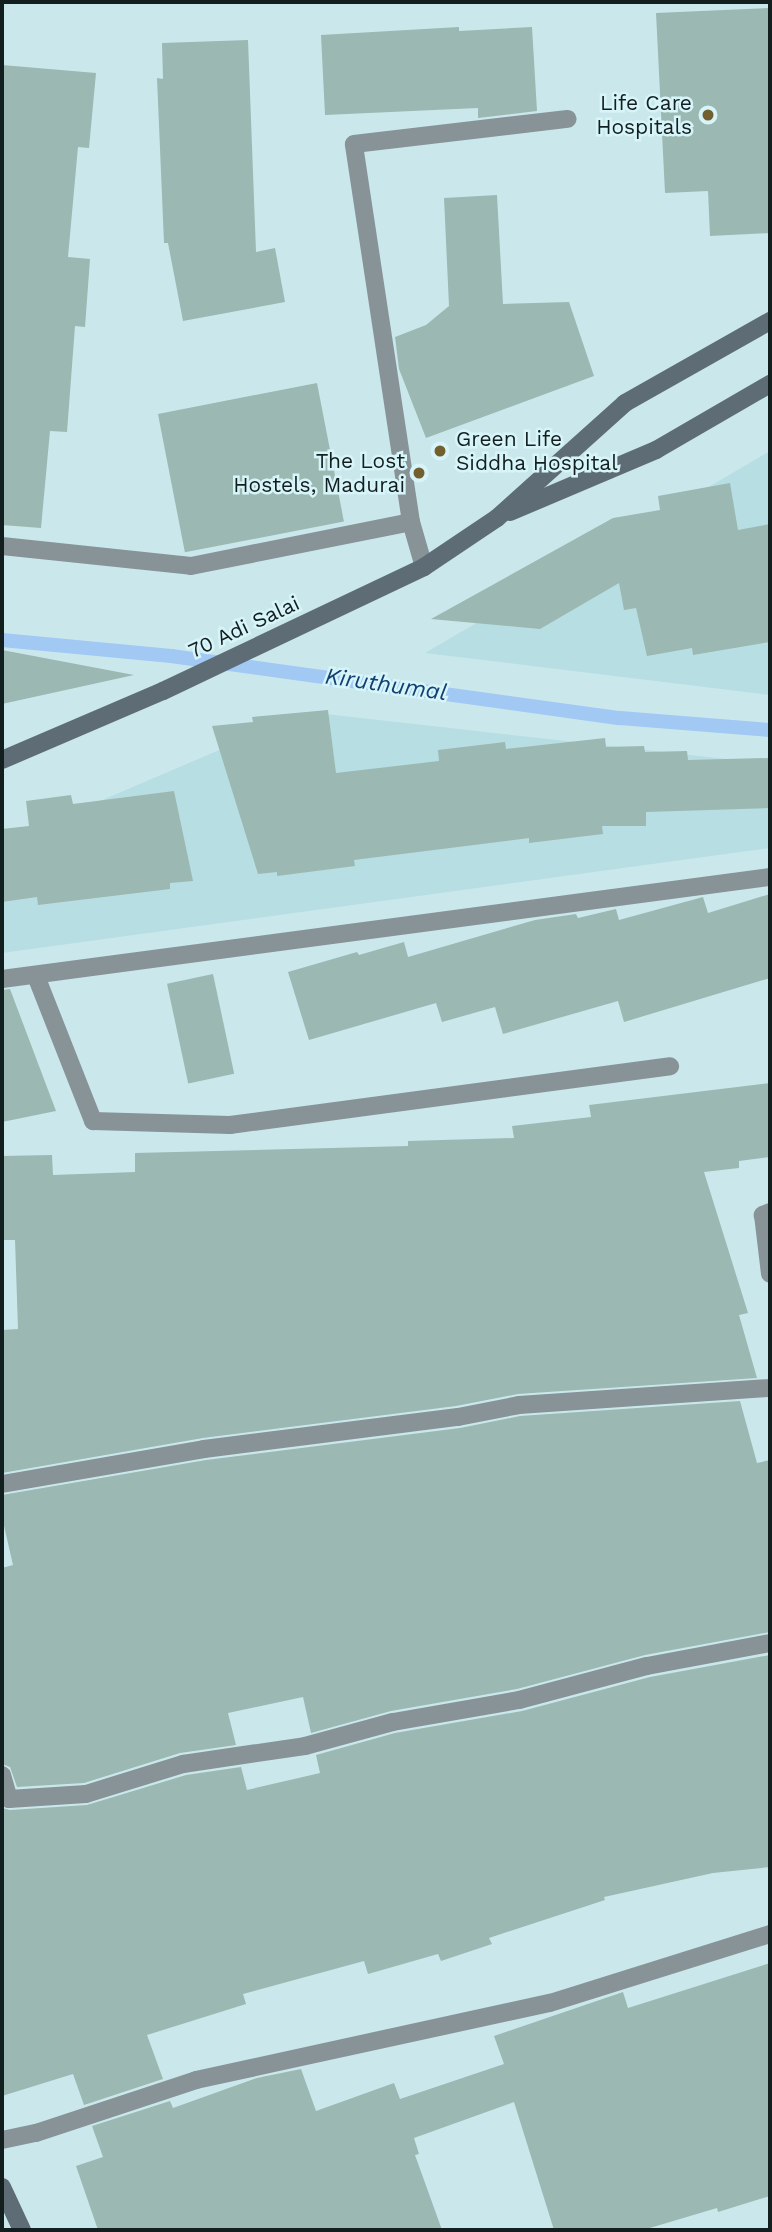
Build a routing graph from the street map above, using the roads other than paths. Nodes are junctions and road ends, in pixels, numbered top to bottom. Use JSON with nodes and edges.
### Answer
{"nodes":[{"id":1,"x":568,"y":119,"type":"dead end"},
{"id":2,"x":770,"y":321,"type":"edge"},
{"id":3,"x":770,"y":384,"type":"edge"},
{"id":4,"x":497,"y":518,"type":"junction"},
{"id":5,"x":411,"y":522,"type":"junction"},
{"id":6,"x":2,"y":546,"type":"edge"},
{"id":7,"x":424,"y":568,"type":"junction"},
{"id":8,"x":2,"y":760,"type":"edge"},
{"id":9,"x":770,"y":877,"type":"edge"},
{"id":10,"x":36,"y":976,"type":"junction"},
{"id":11,"x":2,"y":979,"type":"edge"},
{"id":12,"x":670,"y":1066,"type":"dead end"},
{"id":13,"x":770,"y":1212,"type":"edge"},
{"id":14,"x":770,"y":1274,"type":"edge"},
{"id":15,"x":770,"y":1388,"type":"edge"},
{"id":16,"x":2,"y":1484,"type":"edge"},
{"id":17,"x":770,"y":1643,"type":"edge"},
{"id":18,"x":2,"y":1776,"type":"edge"},
{"id":19,"x":770,"y":1934,"type":"edge"},
{"id":20,"x":2,"y":2140,"type":"edge"},
{"id":21,"x":2,"y":2187,"type":"edge"},
{"id":22,"x":22,"y":2230,"type":"edge"}],
"edges":[{"from":1,"to":5,"type":"street"},
{"from":2,"to":4,"type":"main road","name":"70 Adi Salai"},
{"from":3,"to":4,"type":"main road","name":"70 Adi Salai"},
{"from":4,"to":7,"type":"main road","name":"70 Adi Salai"},
{"from":5,"to":6,"type":"street"},
{"from":5,"to":7,"type":"street"},
{"from":7,"to":8,"type":"main road","name":"70 Adi Salai"},
{"from":9,"to":10,"type":"street"},
{"from":10,"to":11,"type":"street"},
{"from":10,"to":12,"type":"street"},
{"from":13,"to":14,"type":"street"},
{"from":15,"to":16,"type":"street"},
{"from":17,"to":18,"type":"street"},
{"from":19,"to":20,"type":"street"},
{"from":21,"to":22,"type":"main road"}]}
